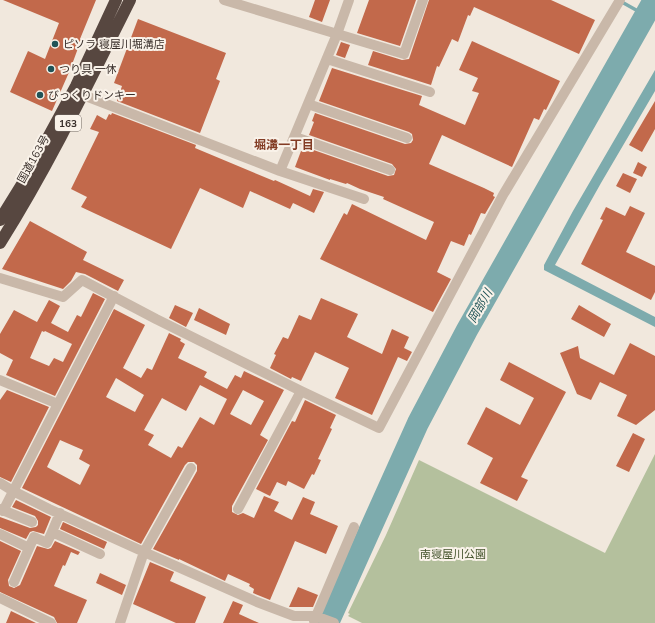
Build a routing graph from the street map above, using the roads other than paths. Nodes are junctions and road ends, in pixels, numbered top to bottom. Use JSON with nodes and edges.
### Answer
{"nodes":[{"id":1,"x":116,"y":0,"type":"edge"},
{"id":2,"x":130,"y":0,"type":"edge"},
{"id":3,"x":224,"y":0,"type":"edge"},
{"id":4,"x":349,"y":0,"type":"edge"},
{"id":5,"x":423,"y":0,"type":"edge"},
{"id":6,"x":618,"y":3,"type":"edge"},
{"id":7,"x":337,"y":34,"type":"junction"},
{"id":8,"x":327,"y":59,"type":"junction"},
{"id":9,"x":430,"y":92,"type":"dead end"},
{"id":10,"x":83,"y":95,"type":"junction"},
{"id":11,"x":308,"y":104,"type":"junction"},
{"id":12,"x":295,"y":137,"type":"junction"},
{"id":13,"x":407,"y":138,"type":"dead end"},
{"id":14,"x":390,"y":170,"type":"dead end"},
{"id":15,"x":280,"y":171,"type":"junction"},
{"id":16,"x":364,"y":199,"type":"dead end"},
{"id":17,"x":0,"y":220,"type":"edge"},
{"id":18,"x":0,"y":243,"type":"edge"},
{"id":19,"x":0,"y":278,"type":"edge"},
{"id":20,"x":114,"y":296,"type":"junction"},
{"id":21,"x":0,"y":380,"type":"edge"},
{"id":22,"x":301,"y":391,"type":"junction"},
{"id":23,"x":58,"y":404,"type":"junction"},
{"id":24,"x":190,"y":468,"type":"dead end"},
{"id":25,"x":0,"y":482,"type":"edge"},
{"id":26,"x":13,"y":491,"type":"junction"},
{"id":27,"x":238,"y":509,"type":"dead end"},
{"id":28,"x":2,"y":510,"type":"edge"},
{"id":29,"x":60,"y":514,"type":"junction"},
{"id":30,"x":32,"y":522,"type":"dead end"},
{"id":31,"x":354,"y":527,"type":"dead end"},
{"id":32,"x":52,"y":532,"type":"junction"},
{"id":33,"x":0,"y":534,"type":"edge"},
{"id":34,"x":29,"y":548,"type":"junction"},
{"id":35,"x":144,"y":552,"type":"junction"},
{"id":36,"x":100,"y":554,"type":"dead end"},
{"id":37,"x":14,"y":582,"type":"dead end"},
{"id":38,"x":0,"y":598,"type":"edge"},
{"id":39,"x":316,"y":619,"type":"edge"},
{"id":40,"x":51,"y":623,"type":"edge"},
{"id":41,"x":120,"y":623,"type":"edge"},
{"id":42,"x":334,"y":623,"type":"edge"}],
"edges":[{"from":1,"to":17,"type":"highway","name":"国道163号","number":"163"},
{"from":2,"to":10,"type":"highway","name":"国道163号","number":"163"},
{"from":3,"to":7,"type":"street"},
{"from":4,"to":7,"type":"street"},
{"from":5,"to":7,"type":"street"},
{"from":6,"to":22,"type":"street"},
{"from":7,"to":8,"type":"street"},
{"from":8,"to":9,"type":"street"},
{"from":8,"to":11,"type":"street"},
{"from":10,"to":15,"type":"street"},
{"from":10,"to":18,"type":"highway","name":"国道163号","number":"163"},
{"from":11,"to":12,"type":"street"},
{"from":11,"to":13,"type":"street"},
{"from":12,"to":14,"type":"street"},
{"from":12,"to":15,"type":"street"},
{"from":15,"to":16,"type":"street"},
{"from":19,"to":20,"type":"street"},
{"from":20,"to":22,"type":"street"},
{"from":20,"to":23,"type":"street"},
{"from":21,"to":23,"type":"street"},
{"from":22,"to":27,"type":"street"},
{"from":23,"to":26,"type":"street"},
{"from":24,"to":35,"type":"street"},
{"from":25,"to":26,"type":"street"},
{"from":26,"to":28,"type":"street"},
{"from":26,"to":29,"type":"street"},
{"from":28,"to":30,"type":"street"},
{"from":29,"to":32,"type":"street"},
{"from":29,"to":35,"type":"street"},
{"from":31,"to":39,"type":"street"},
{"from":32,"to":34,"type":"street"},
{"from":32,"to":36,"type":"street"},
{"from":33,"to":34,"type":"street"},
{"from":34,"to":37,"type":"street"},
{"from":35,"to":39,"type":"street"},
{"from":35,"to":41,"type":"street"},
{"from":38,"to":40,"type":"street"},
{"from":39,"to":42,"type":"street"}]}
